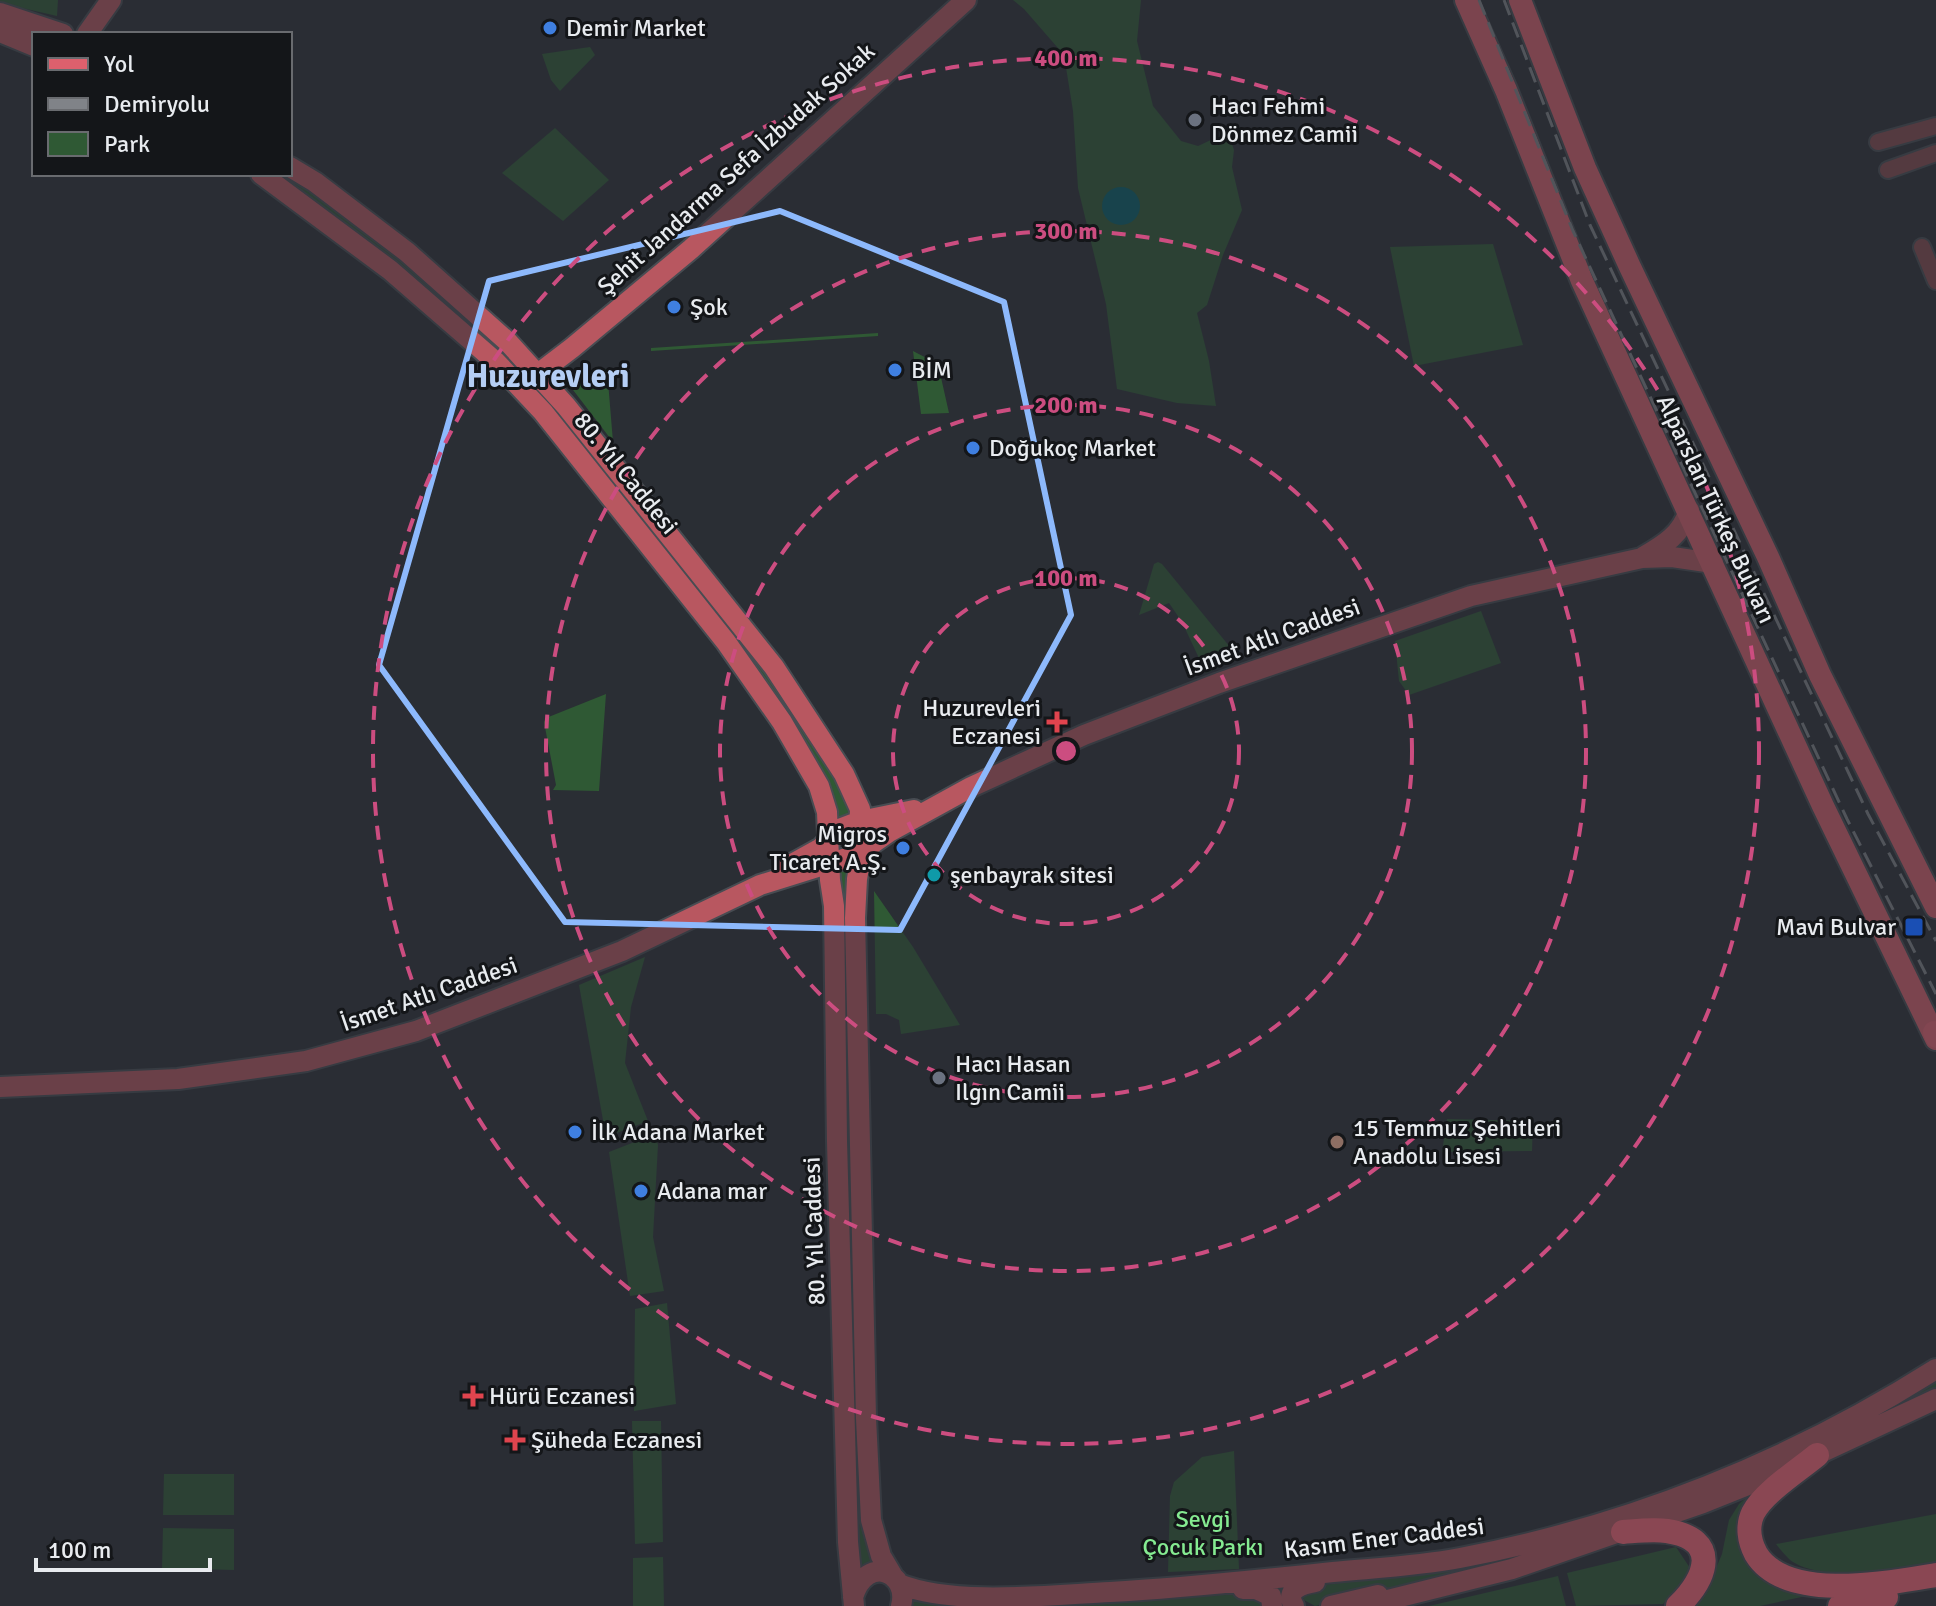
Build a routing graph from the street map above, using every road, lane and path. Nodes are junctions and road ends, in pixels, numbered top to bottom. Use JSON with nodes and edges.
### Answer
{"nodes":[{"id":1,"x":111,"y":0,"type":"edge"},
{"id":2,"x":966,"y":0,"type":"edge"},
{"id":3,"x":1466,"y":0,"type":"edge"},
{"id":4,"x":1520,"y":0,"type":"edge"},
{"id":5,"x":0,"y":13,"type":"edge"},
{"id":6,"x":0,"y":32,"type":"edge"},
{"id":7,"x":57,"y":32,"type":"edge"},
{"id":8,"x":88,"y":32,"type":"edge"},
{"id":9,"x":32,"y":45,"type":"edge"},
{"id":10,"x":1936,"y":126,"type":"edge"},
{"id":11,"x":1878,"y":142,"type":"dead end"},
{"id":12,"x":1936,"y":153,"type":"edge"},
{"id":13,"x":292,"y":168,"type":"edge"},
{"id":14,"x":1888,"y":170,"type":"dead end"},
{"id":15,"x":264,"y":176,"type":"edge"},
{"id":16,"x":1931,"y":244,"type":"edge"},
{"id":17,"x":1936,"y":281,"type":"edge"},
{"id":18,"x":538,"y":374,"type":"junction"},
{"id":19,"x":1689,"y":510,"type":"junction"},
{"id":20,"x":1642,"y":558,"type":"junction"},
{"id":21,"x":1713,"y":563,"type":"junction"},
{"id":22,"x":934,"y":806,"type":"junction"},
{"id":23,"x":860,"y":821,"type":"junction"},
{"id":24,"x":829,"y":840,"type":"junction"},
{"id":25,"x":862,"y":849,"type":"junction"},
{"id":26,"x":830,"y":863,"type":"junction"},
{"id":27,"x":760,"y":885,"type":"junction"},
{"id":28,"x":1936,"y":907,"type":"edge"},
{"id":29,"x":1935,"y":1036,"type":"edge"},
{"id":30,"x":0,"y":1087,"type":"edge"},
{"id":31,"x":1936,"y":1369,"type":"edge"},
{"id":32,"x":1936,"y":1399,"type":"edge"},
{"id":33,"x":1817,"y":1455,"type":"junction"},
{"id":34,"x":1623,"y":1532,"type":"junction"},
{"id":35,"x":1535,"y":1550,"type":"junction"},
{"id":36,"x":1936,"y":1575,"type":"edge"},
{"id":37,"x":897,"y":1581,"type":"junction"},
{"id":38,"x":1936,"y":1588,"type":"edge"},
{"id":39,"x":1070,"y":1594,"type":"junction"},
{"id":40,"x":853,"y":1602,"type":"edge"},
{"id":41,"x":901,"y":1606,"type":"edge"},
{"id":42,"x":1272,"y":1606,"type":"edge"},
{"id":43,"x":1294,"y":1606,"type":"edge"},
{"id":44,"x":1331,"y":1606,"type":"edge"},
{"id":45,"x":1364,"y":1606,"type":"edge"},
{"id":46,"x":1678,"y":1606,"type":"edge"},
{"id":47,"x":1840,"y":1606,"type":"edge"}],
"edges":[{"from":1,"to":8,"type":"main road"},
{"from":2,"to":18,"type":"main road","name":"Şehit Jandarma Sefa İzbudak Sokak"},
{"from":3,"to":19,"type":"main road","name":"Alparslan Türkeş Bulvarı"},
{"from":4,"to":28,"type":"main road","name":"Alparslan Türkeş Bulvarı"},
{"from":5,"to":7,"type":"main road"},
{"from":6,"to":9,"type":"main road"},
{"from":10,"to":11,"type":"street"},
{"from":12,"to":14,"type":"street"},
{"from":13,"to":18,"type":"main road","name":"80. Yıl Caddesi"},
{"from":15,"to":24,"type":"main road","name":"80. Yıl Caddesi"},
{"from":16,"to":17,"type":"street"},
{"from":18,"to":23,"type":"main road","name":"80. Yıl Caddesi"},
{"from":19,"to":20,"type":"main road"},
{"from":19,"to":21,"type":"main road","name":"Alparslan Türkeş Bulvarı"},
{"from":20,"to":21,"type":"main road"},
{"from":20,"to":22,"type":"main road","name":"İsmet Atlı Caddesi"},
{"from":21,"to":29,"type":"main road","name":"Alparslan Türkeş Bulvarı"},
{"from":22,"to":23,"type":"main road","name":"İsmet Atlı Caddesi"},
{"from":22,"to":25,"type":"main road","name":"İsmet Atlı Caddesi"},
{"from":23,"to":24,"type":"main road","name":"İsmet Atlı Caddesi"},
{"from":23,"to":25,"type":"main road","name":"80. Yıl Caddesi"},
{"from":24,"to":26,"type":"main road","name":"80. Yıl Caddesi"},
{"from":24,"to":27,"type":"main road","name":"İsmet Atlı Caddesi"},
{"from":25,"to":26,"type":"main road","name":"İsmet Atlı Caddesi"},
{"from":25,"to":37,"type":"main road","name":"80. Yıl Caddesi"},
{"from":26,"to":27,"type":"main road","name":"İsmet Atlı Caddesi"},
{"from":26,"to":40,"type":"main road","name":"80. Yıl Caddesi"},
{"from":27,"to":30,"type":"main road","name":"İsmet Atlı Caddesi"},
{"from":31,"to":35,"type":"main road","name":"Kasım Ener Caddesi"},
{"from":32,"to":33,"type":"main road","name":"Kasım Ener Caddesi"},
{"from":33,"to":34,"type":"main road","name":"Kasım Ener Caddesi"},
{"from":33,"to":36,"type":"highway"},
{"from":34,"to":35,"type":"main road","name":"Kasım Ener Caddesi"},
{"from":34,"to":46,"type":"highway"},
{"from":35,"to":39,"type":"main road","name":"Kasım Ener Caddesi"},
{"from":35,"to":43,"type":"main road"},
{"from":35,"to":44,"type":"main road"},
{"from":35,"to":45,"type":"main road","name":"Kasım Ener Caddesi"},
{"from":37,"to":39,"type":"main road","name":"Kasım Ener Caddesi"},
{"from":37,"to":40,"type":"main road"},
{"from":37,"to":41,"type":"main road","name":"80. Yıl Caddesi"},
{"from":38,"to":47,"type":"highway"},
{"from":39,"to":42,"type":"main road"}]}
